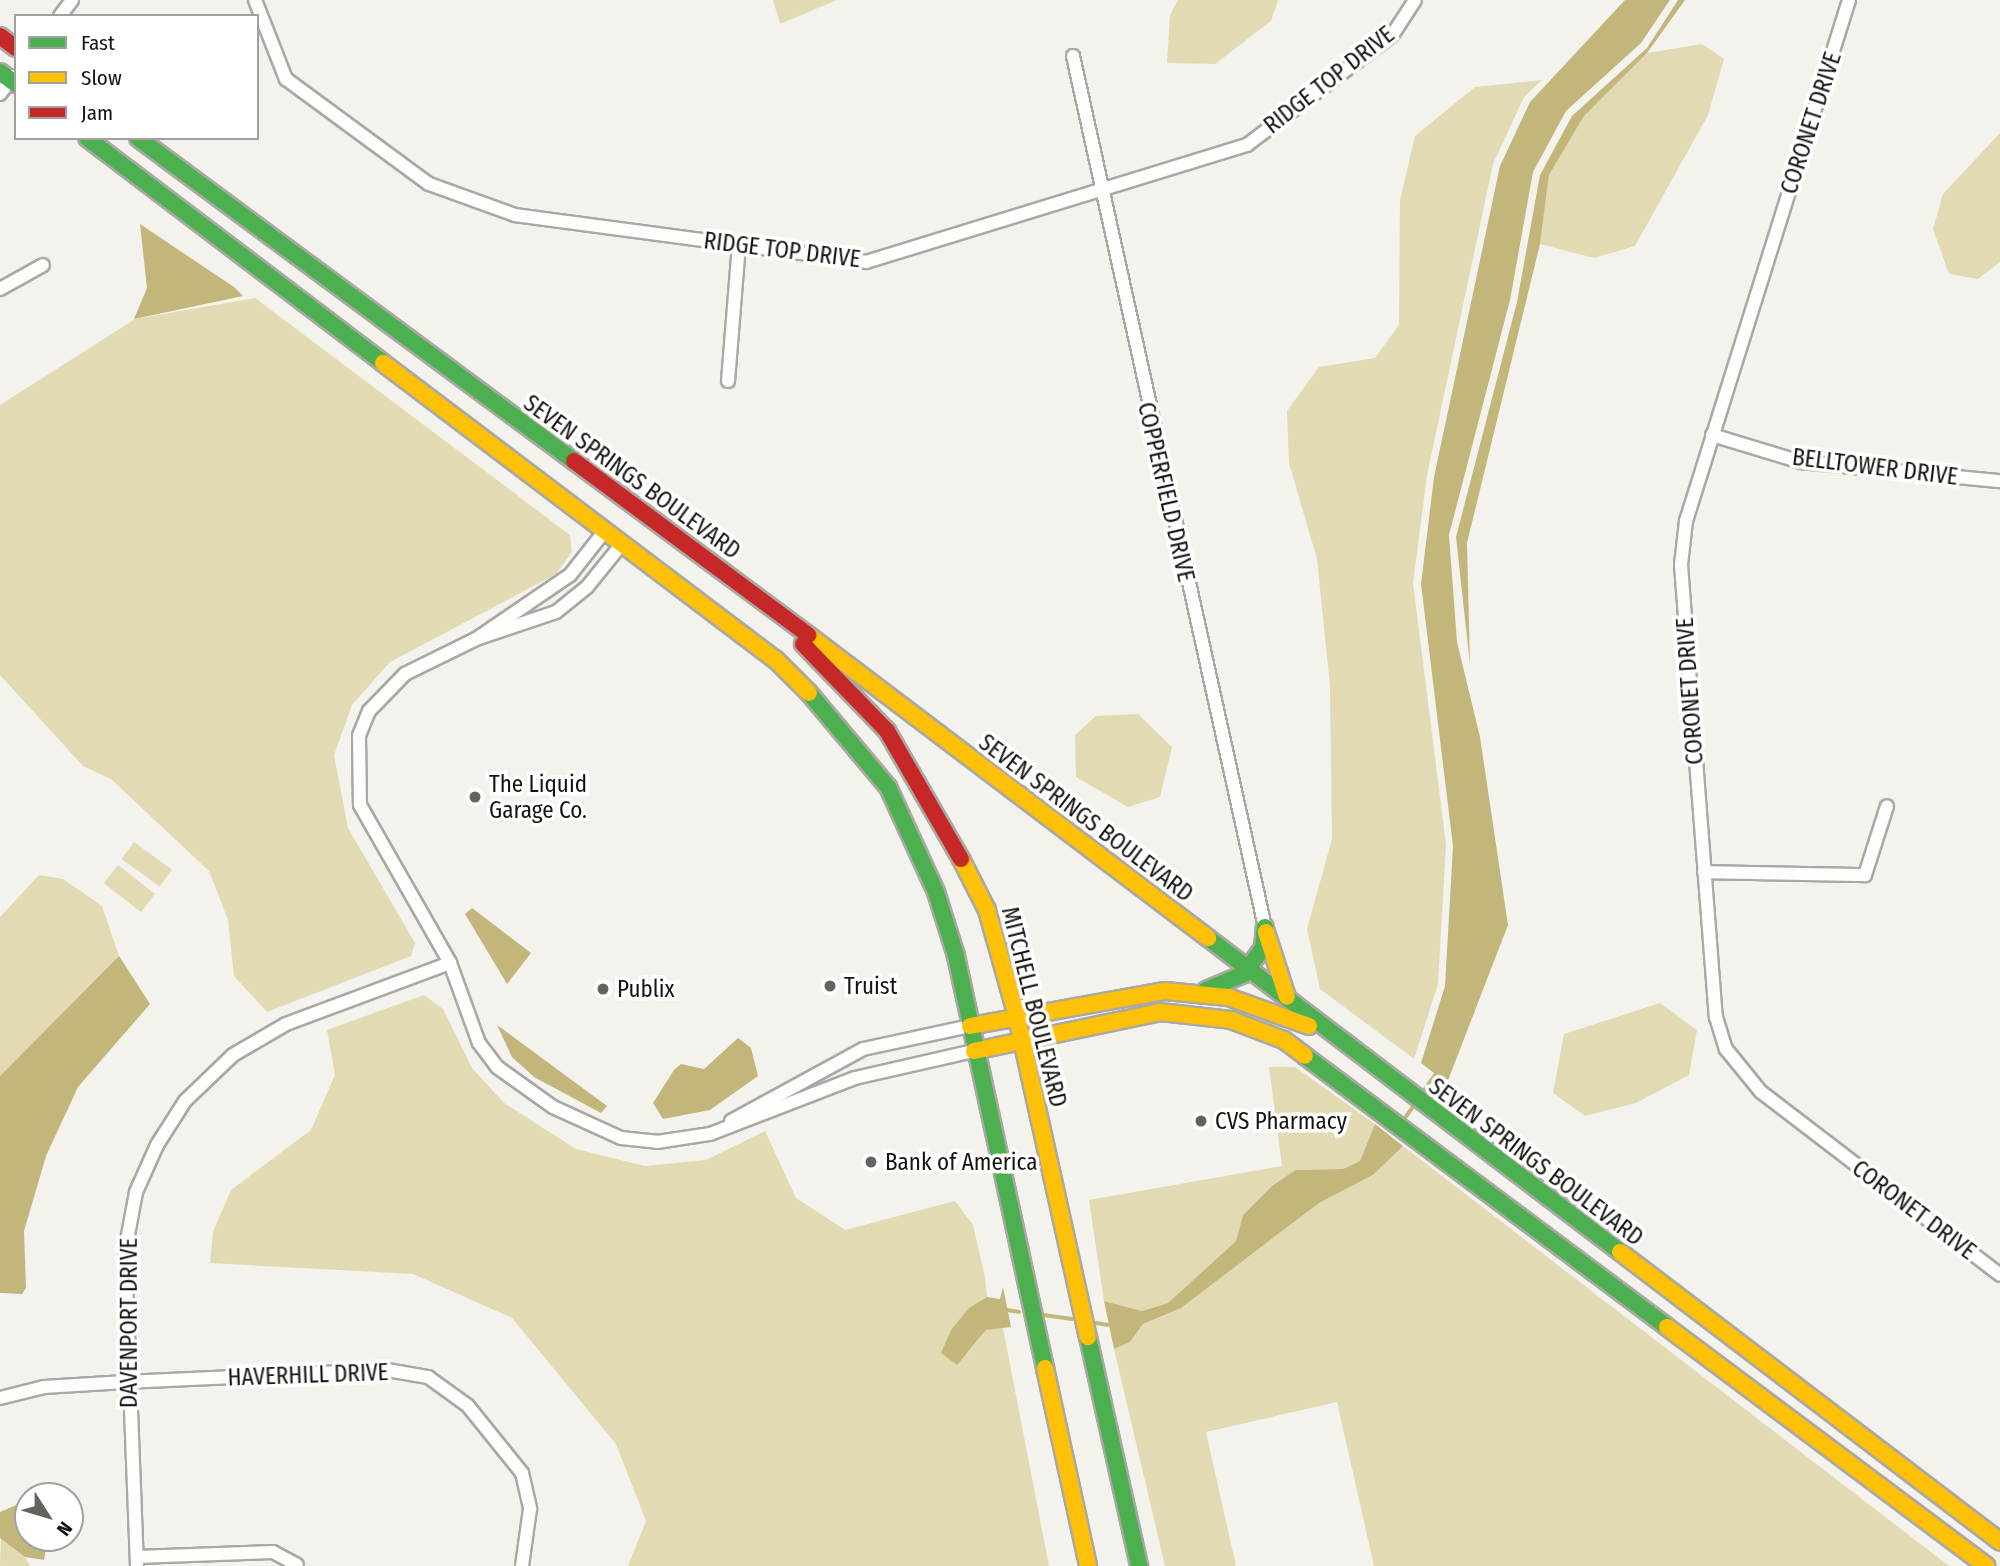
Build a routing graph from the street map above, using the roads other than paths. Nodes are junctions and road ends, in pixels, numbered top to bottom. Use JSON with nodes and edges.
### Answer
{"nodes":[{"id":1,"x":255,"y":0,"type":"edge"},
{"id":2,"x":1415,"y":0,"type":"edge"},
{"id":3,"x":1849,"y":0,"type":"edge"},
{"id":4,"x":1073,"y":57,"type":"dead end"},
{"id":5,"x":10,"y":77,"type":"edge"},
{"id":6,"x":0,"y":94,"type":"edge"},
{"id":7,"x":90,"y":140,"type":"edge"},
{"id":8,"x":141,"y":140,"type":"edge"},
{"id":9,"x":1098,"y":190,"type":"junction"},
{"id":10,"x":739,"y":245,"type":"junction"},
{"id":11,"x":43,"y":265,"type":"dead end"},
{"id":12,"x":0,"y":289,"type":"edge"},
{"id":13,"x":728,"y":381,"type":"dead end"},
{"id":14,"x":1712,"y":435,"type":"junction"},
{"id":15,"x":565,"y":457,"type":"junction"},
{"id":16,"x":2000,"y":481,"type":"edge"},
{"id":17,"x":604,"y":532,"type":"junction"},
{"id":18,"x":621,"y":545,"type":"junction"},
{"id":19,"x":476,"y":639,"type":"junction"},
{"id":20,"x":1886,"y":806,"type":"dead end"},
{"id":21,"x":1704,"y":872,"type":"junction"},
{"id":22,"x":1265,"y":927,"type":"junction"},
{"id":23,"x":450,"y":963,"type":"junction"},
{"id":24,"x":1249,"y":969,"type":"junction"},
{"id":25,"x":1196,"y":992,"type":"junction"},
{"id":26,"x":1288,"y":999,"type":"junction"},
{"id":27,"x":1016,"y":1013,"type":"junction"},
{"id":28,"x":970,"y":1026,"type":"junction"},
{"id":29,"x":1336,"y":1039,"type":"junction"},
{"id":30,"x":1022,"y":1040,"type":"junction"},
{"id":31,"x":974,"y":1051,"type":"junction"},
{"id":32,"x":710,"y":1134,"type":"junction"},
{"id":33,"x":2000,"y":1275,"type":"edge"},
{"id":34,"x":125,"y":1382,"type":"junction"},
{"id":35,"x":0,"y":1398,"type":"edge"},
{"id":36,"x":1865,"y":1475,"type":"junction"},
{"id":37,"x":2000,"y":1542,"type":"edge"},
{"id":38,"x":2000,"y":1559,"type":"edge"},
{"id":39,"x":137,"y":1562,"type":"edge"},
{"id":40,"x":297,"y":1565,"type":"edge"},
{"id":41,"x":522,"y":1566,"type":"edge"},
{"id":42,"x":1088,"y":1566,"type":"edge"},
{"id":43,"x":1139,"y":1566,"type":"edge"},
{"id":44,"x":1986,"y":1566,"type":"edge"}],
"edges":[{"from":1,"to":10,"type":"street","name":"RIDGE TOP DRIVE"},
{"from":2,"to":9,"type":"street","name":"RIDGE TOP DRIVE"},
{"from":3,"to":14,"type":"street","name":"CORONET DRIVE"},
{"from":4,"to":9,"type":"street","name":"COPPERFIELD DRIVE"},
{"from":5,"to":6,"type":"street"},
{"from":7,"to":17,"type":"main road"},
{"from":8,"to":15,"type":"main road","name":"SEVEN SPRINGS BOULEVARD"},
{"from":9,"to":10,"type":"street","name":"RIDGE TOP DRIVE"},
{"from":9,"to":22,"type":"street","name":"COPPERFIELD DRIVE"},
{"from":10,"to":13,"type":"street"},
{"from":11,"to":12,"type":"street"},
{"from":14,"to":16,"type":"street","name":"BELLTOWER DRIVE"},
{"from":14,"to":21,"type":"street","name":"CORONET DRIVE"},
{"from":15,"to":24,"type":"main road","name":"SEVEN SPRINGS BOULEVARD"},
{"from":15,"to":27,"type":"main road","name":"MITCHELL BOULEVARD"},
{"from":17,"to":18,"type":"main road"},
{"from":17,"to":19,"type":"street"},
{"from":18,"to":19,"type":"street"},
{"from":18,"to":28,"type":"main road"},
{"from":19,"to":23,"type":"street"},
{"from":20,"to":21,"type":"street"},
{"from":21,"to":33,"type":"street","name":"CORONET DRIVE"},
{"from":22,"to":24,"type":"main road"},
{"from":22,"to":26,"type":"main road"},
{"from":23,"to":32,"type":"street"},
{"from":23,"to":34,"type":"street","name":"DAVENPORT DRIVE"},
{"from":24,"to":25,"type":"main road"},
{"from":24,"to":26,"type":"main road","name":"SEVEN SPRINGS BOULEVARD"},
{"from":25,"to":27,"type":"main road"},
{"from":25,"to":29,"type":"main road"},
{"from":26,"to":29,"type":"main road","name":"SEVEN SPRINGS BOULEVARD"},
{"from":27,"to":28,"type":"main road"},
{"from":27,"to":30,"type":"main road","name":"MITCHELL BOULEVARD"},
{"from":28,"to":31,"type":"main road"},
{"from":28,"to":32,"type":"street"},
{"from":29,"to":37,"type":"main road","name":"SEVEN SPRINGS BOULEVARD"},
{"from":30,"to":31,"type":"main road"},
{"from":30,"to":36,"type":"main road"},
{"from":30,"to":43,"type":"main road","name":"MITCHELL BOULEVARD"},
{"from":31,"to":32,"type":"street"},
{"from":31,"to":42,"type":"main road"},
{"from":34,"to":35,"type":"street","name":"HAVERHILL DRIVE"},
{"from":34,"to":39,"type":"street","name":"DAVENPORT DRIVE"},
{"from":34,"to":41,"type":"street","name":"HAVERHILL DRIVE"},
{"from":36,"to":38,"type":"main road"},
{"from":36,"to":44,"type":"main road"},
{"from":39,"to":40,"type":"street"}]}
